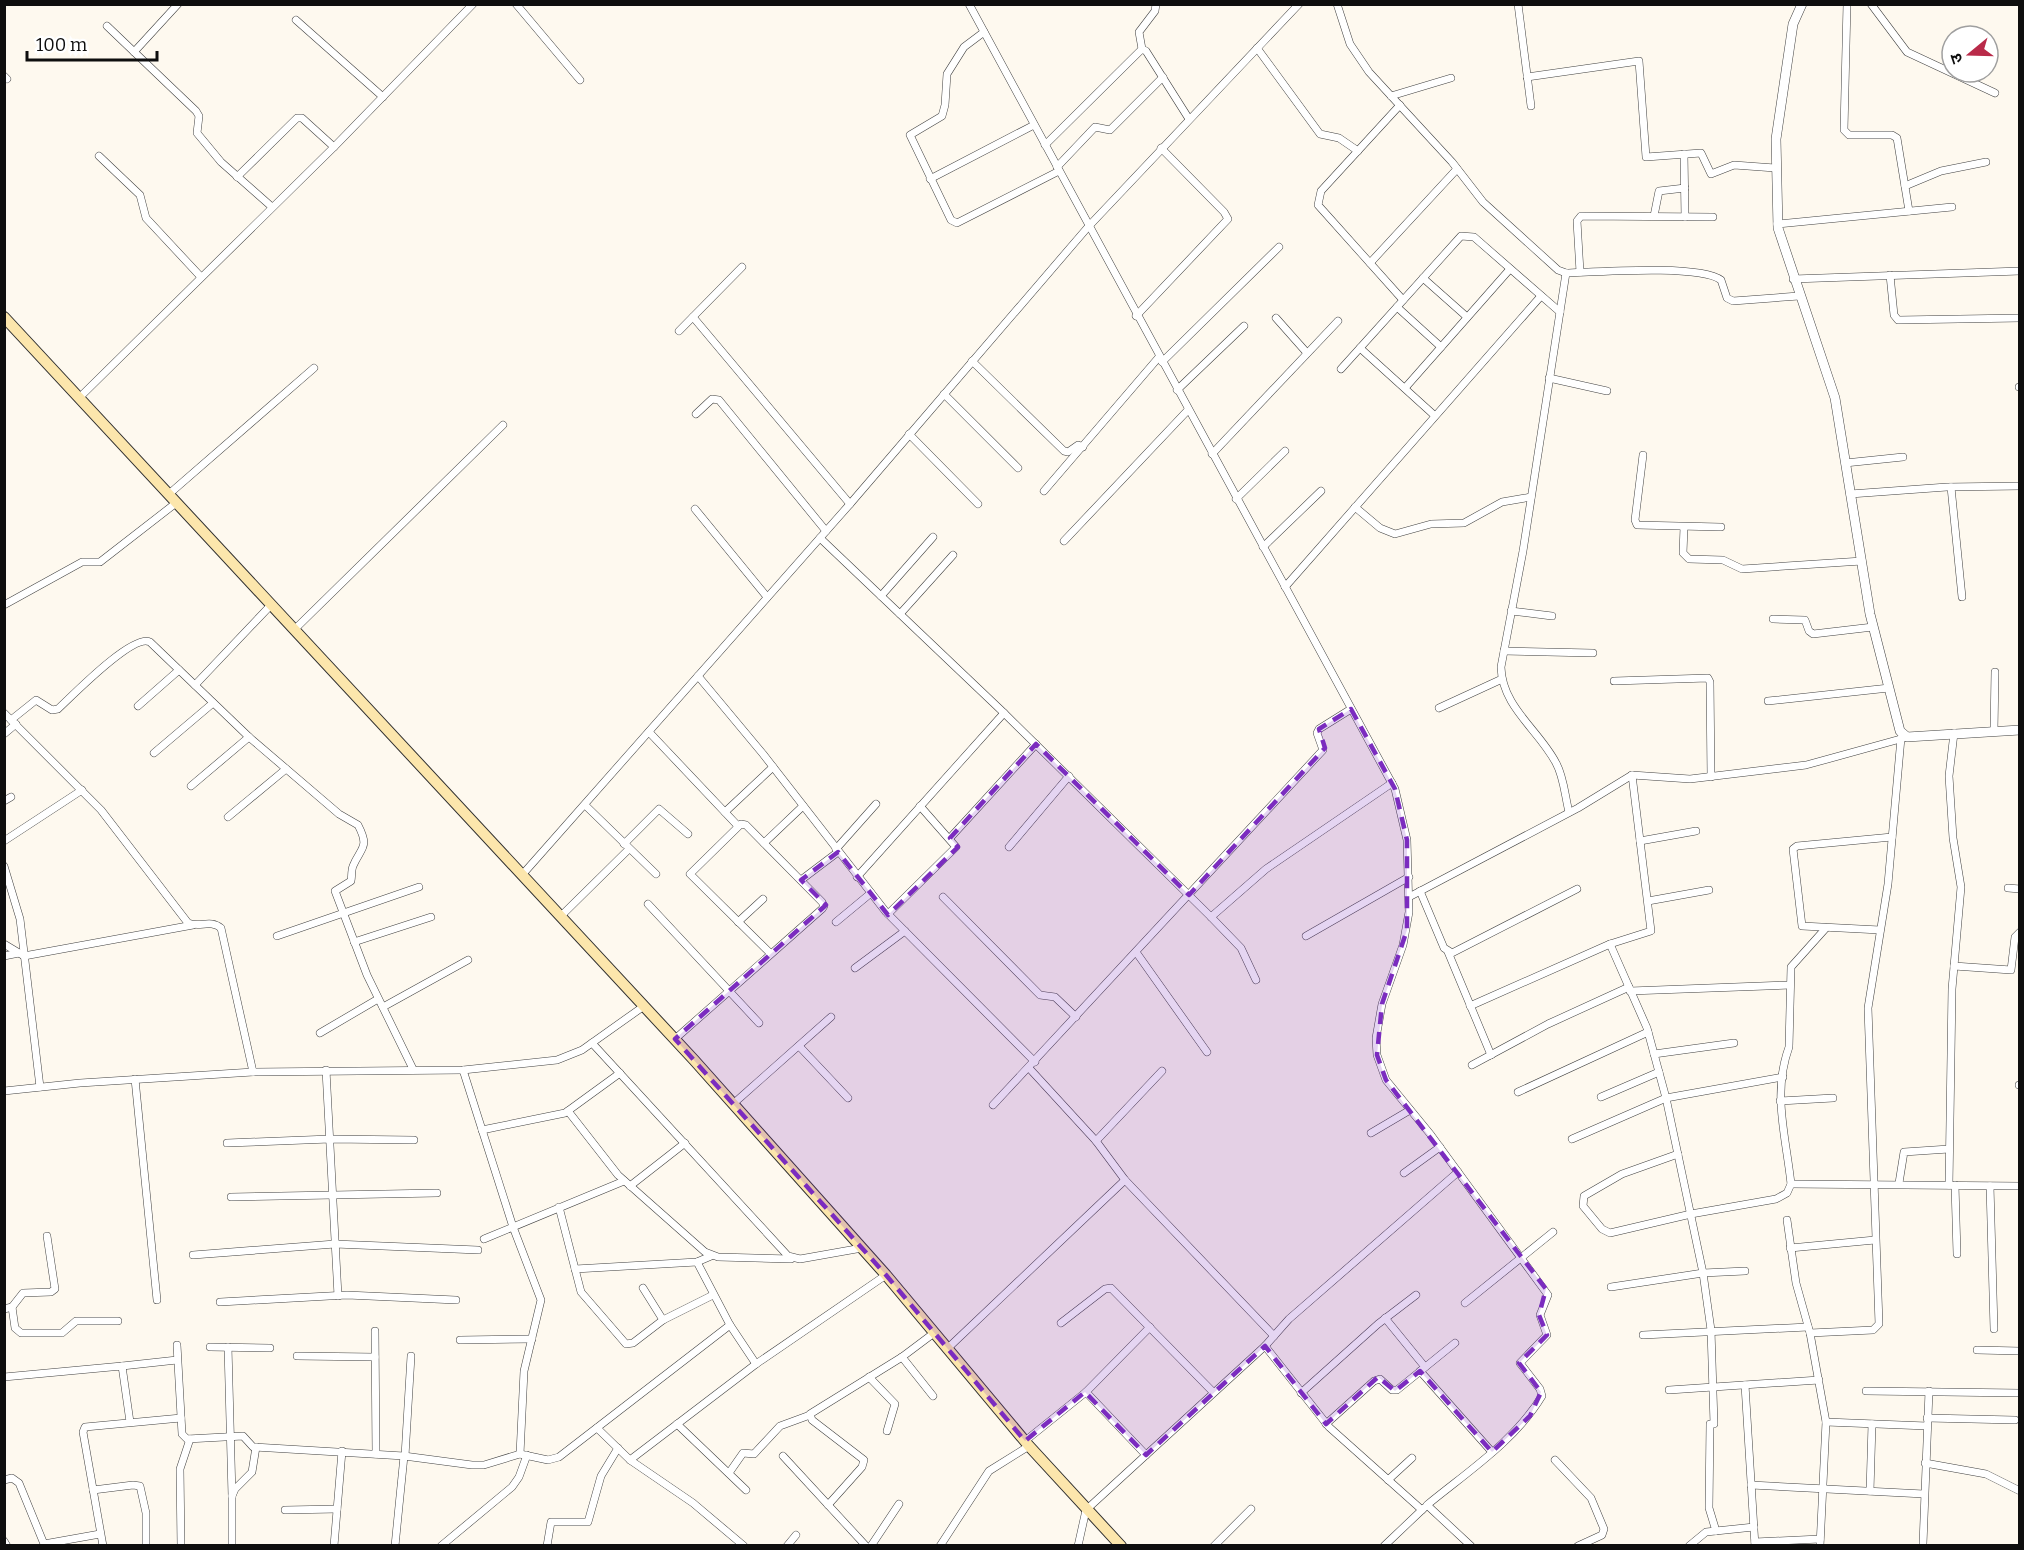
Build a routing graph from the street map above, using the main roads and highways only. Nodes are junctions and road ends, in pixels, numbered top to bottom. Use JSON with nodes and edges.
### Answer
{"nodes":[{"id":1,"x":4,"y":317,"type":"edge"},
{"id":2,"x":1121,"y":1545,"type":"edge"}],
"edges":[{"from":1,"to":2,"type":"main road"}]}
